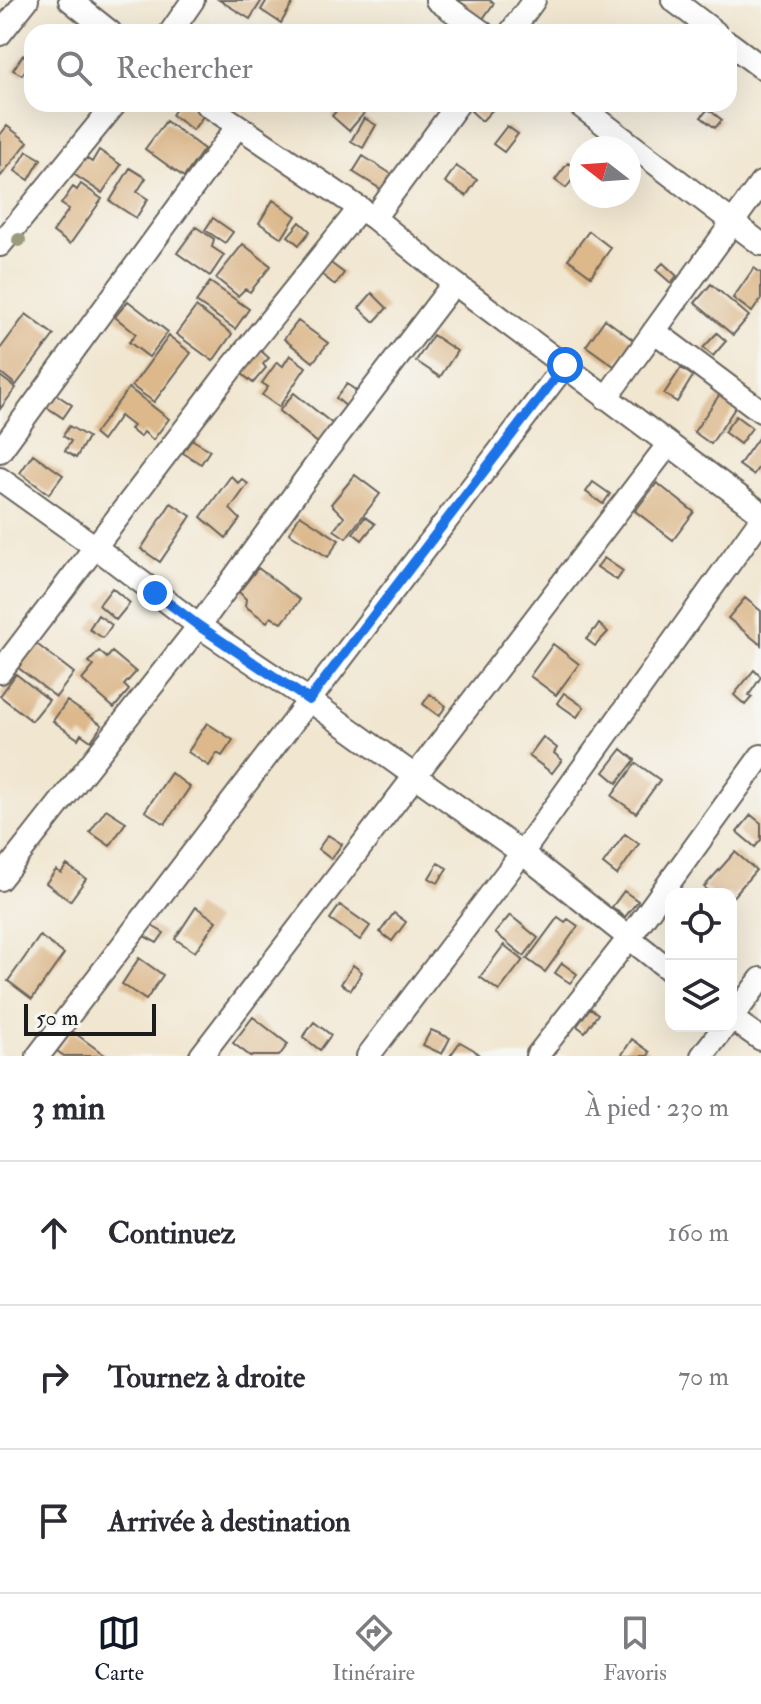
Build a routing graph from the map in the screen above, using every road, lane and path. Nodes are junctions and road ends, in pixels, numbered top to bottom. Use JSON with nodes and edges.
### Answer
{"nodes":[{"id":1,"x":27,"y":0,"type":"edge"},
{"id":2,"x":70,"y":0,"type":"edge"},
{"id":3,"x":193,"y":0,"type":"edge"},
{"id":4,"x":437,"y":0,"type":"edge"},
{"id":5,"x":534,"y":0,"type":"edge"},
{"id":6,"x":673,"y":0,"type":"edge"},
{"id":7,"x":100,"y":24,"type":"edge"},
{"id":8,"x":176,"y":24,"type":"edge"},
{"id":9,"x":471,"y":24,"type":"edge"},
{"id":10,"x":517,"y":24,"type":"edge"},
{"id":11,"x":704,"y":24,"type":"edge"},
{"id":12,"x":0,"y":34,"type":"edge"},
{"id":13,"x":737,"y":49,"type":"edge"},
{"id":14,"x":761,"y":67,"type":"edge"},
{"id":15,"x":108,"y":112,"type":"edge"},
{"id":16,"x":217,"y":112,"type":"edge"},
{"id":17,"x":451,"y":112,"type":"edge"},
{"id":18,"x":589,"y":112,"type":"edge"},
{"id":19,"x":237,"y":127,"type":"junction"},
{"id":20,"x":761,"y":183,"type":"edge"},
{"id":21,"x":367,"y":213,"type":"junction"},
{"id":22,"x":733,"y":222,"type":"junction"},
{"id":23,"x":761,"y":244,"type":"edge"},
{"id":24,"x":0,"y":245,"type":"edge"},
{"id":25,"x":454,"y":283,"type":"junction"},
{"id":26,"x":654,"y":331,"type":"junction"},
{"id":27,"x":565,"y":365,"type":"junction"},
{"id":28,"x":606,"y":398,"type":"junction"},
{"id":29,"x":761,"y":411,"type":"edge"},
{"id":30,"x":668,"y":445,"type":"junction"},
{"id":31,"x":0,"y":451,"type":"edge"},
{"id":32,"x":0,"y":479,"type":"edge"},
{"id":33,"x":761,"y":513,"type":"edge"},
{"id":34,"x":761,"y":519,"type":"edge"},
{"id":35,"x":94,"y":546,"type":"junction"},
{"id":36,"x":199,"y":626,"type":"junction"},
{"id":37,"x":0,"y":672,"type":"edge"},
{"id":38,"x":309,"y":700,"type":"junction"},
{"id":39,"x":761,"y":756,"type":"edge"},
{"id":40,"x":414,"y":775,"type":"junction"},
{"id":41,"x":522,"y":853,"type":"junction"},
{"id":42,"x":0,"y":879,"type":"edge"},
{"id":43,"x":629,"y":938,"type":"junction"},
{"id":44,"x":665,"y":966,"type":"edge"},
{"id":45,"x":761,"y":979,"type":"edge"},
{"id":46,"x":737,"y":1010,"type":"edge"},
{"id":47,"x":737,"y":1022,"type":"edge"},
{"id":48,"x":720,"y":1032,"type":"edge"},
{"id":49,"x":761,"y":1039,"type":"edge"},
{"id":50,"x":38,"y":1056,"type":"edge"},
{"id":51,"x":201,"y":1056,"type":"edge"},
{"id":52,"x":368,"y":1056,"type":"edge"},
{"id":53,"x":537,"y":1056,"type":"edge"},
{"id":54,"x":702,"y":1056,"type":"edge"}],
"edges":[{"from":1,"to":12,"type":"street"},
{"from":2,"to":7,"type":"street"},
{"from":3,"to":8,"type":"street"},
{"from":4,"to":9,"type":"street"},
{"from":5,"to":10,"type":"street"},
{"from":6,"to":11,"type":"street"},
{"from":13,"to":14,"type":"street"},
{"from":15,"to":24,"type":"street"},
{"from":16,"to":19,"type":"street"},
{"from":17,"to":21,"type":"street"},
{"from":18,"to":22,"type":"street"},
{"from":19,"to":21,"type":"street"},
{"from":19,"to":31,"type":"street"},
{"from":20,"to":22,"type":"street"},
{"from":21,"to":25,"type":"street"},
{"from":21,"to":35,"type":"street"},
{"from":22,"to":23,"type":"street"},
{"from":22,"to":26,"type":"street"},
{"from":25,"to":27,"type":"street"},
{"from":25,"to":36,"type":"street"},
{"from":26,"to":28,"type":"street"},
{"from":26,"to":29,"type":"street"},
{"from":27,"to":28,"type":"street"},
{"from":27,"to":38,"type":"street"},
{"from":28,"to":30,"type":"street"},
{"from":30,"to":33,"type":"street"},
{"from":30,"to":40,"type":"street"},
{"from":32,"to":35,"type":"street"},
{"from":34,"to":41,"type":"street"},
{"from":35,"to":36,"type":"street"},
{"from":35,"to":37,"type":"street"},
{"from":36,"to":38,"type":"street"},
{"from":36,"to":42,"type":"street"},
{"from":38,"to":40,"type":"street"},
{"from":38,"to":50,"type":"street"},
{"from":39,"to":43,"type":"street"},
{"from":40,"to":41,"type":"street"},
{"from":40,"to":51,"type":"street"},
{"from":41,"to":43,"type":"street"},
{"from":41,"to":52,"type":"street"},
{"from":43,"to":44,"type":"street"},
{"from":43,"to":53,"type":"street"},
{"from":45,"to":46,"type":"street"},
{"from":47,"to":49,"type":"street"},
{"from":48,"to":54,"type":"street"}]}
